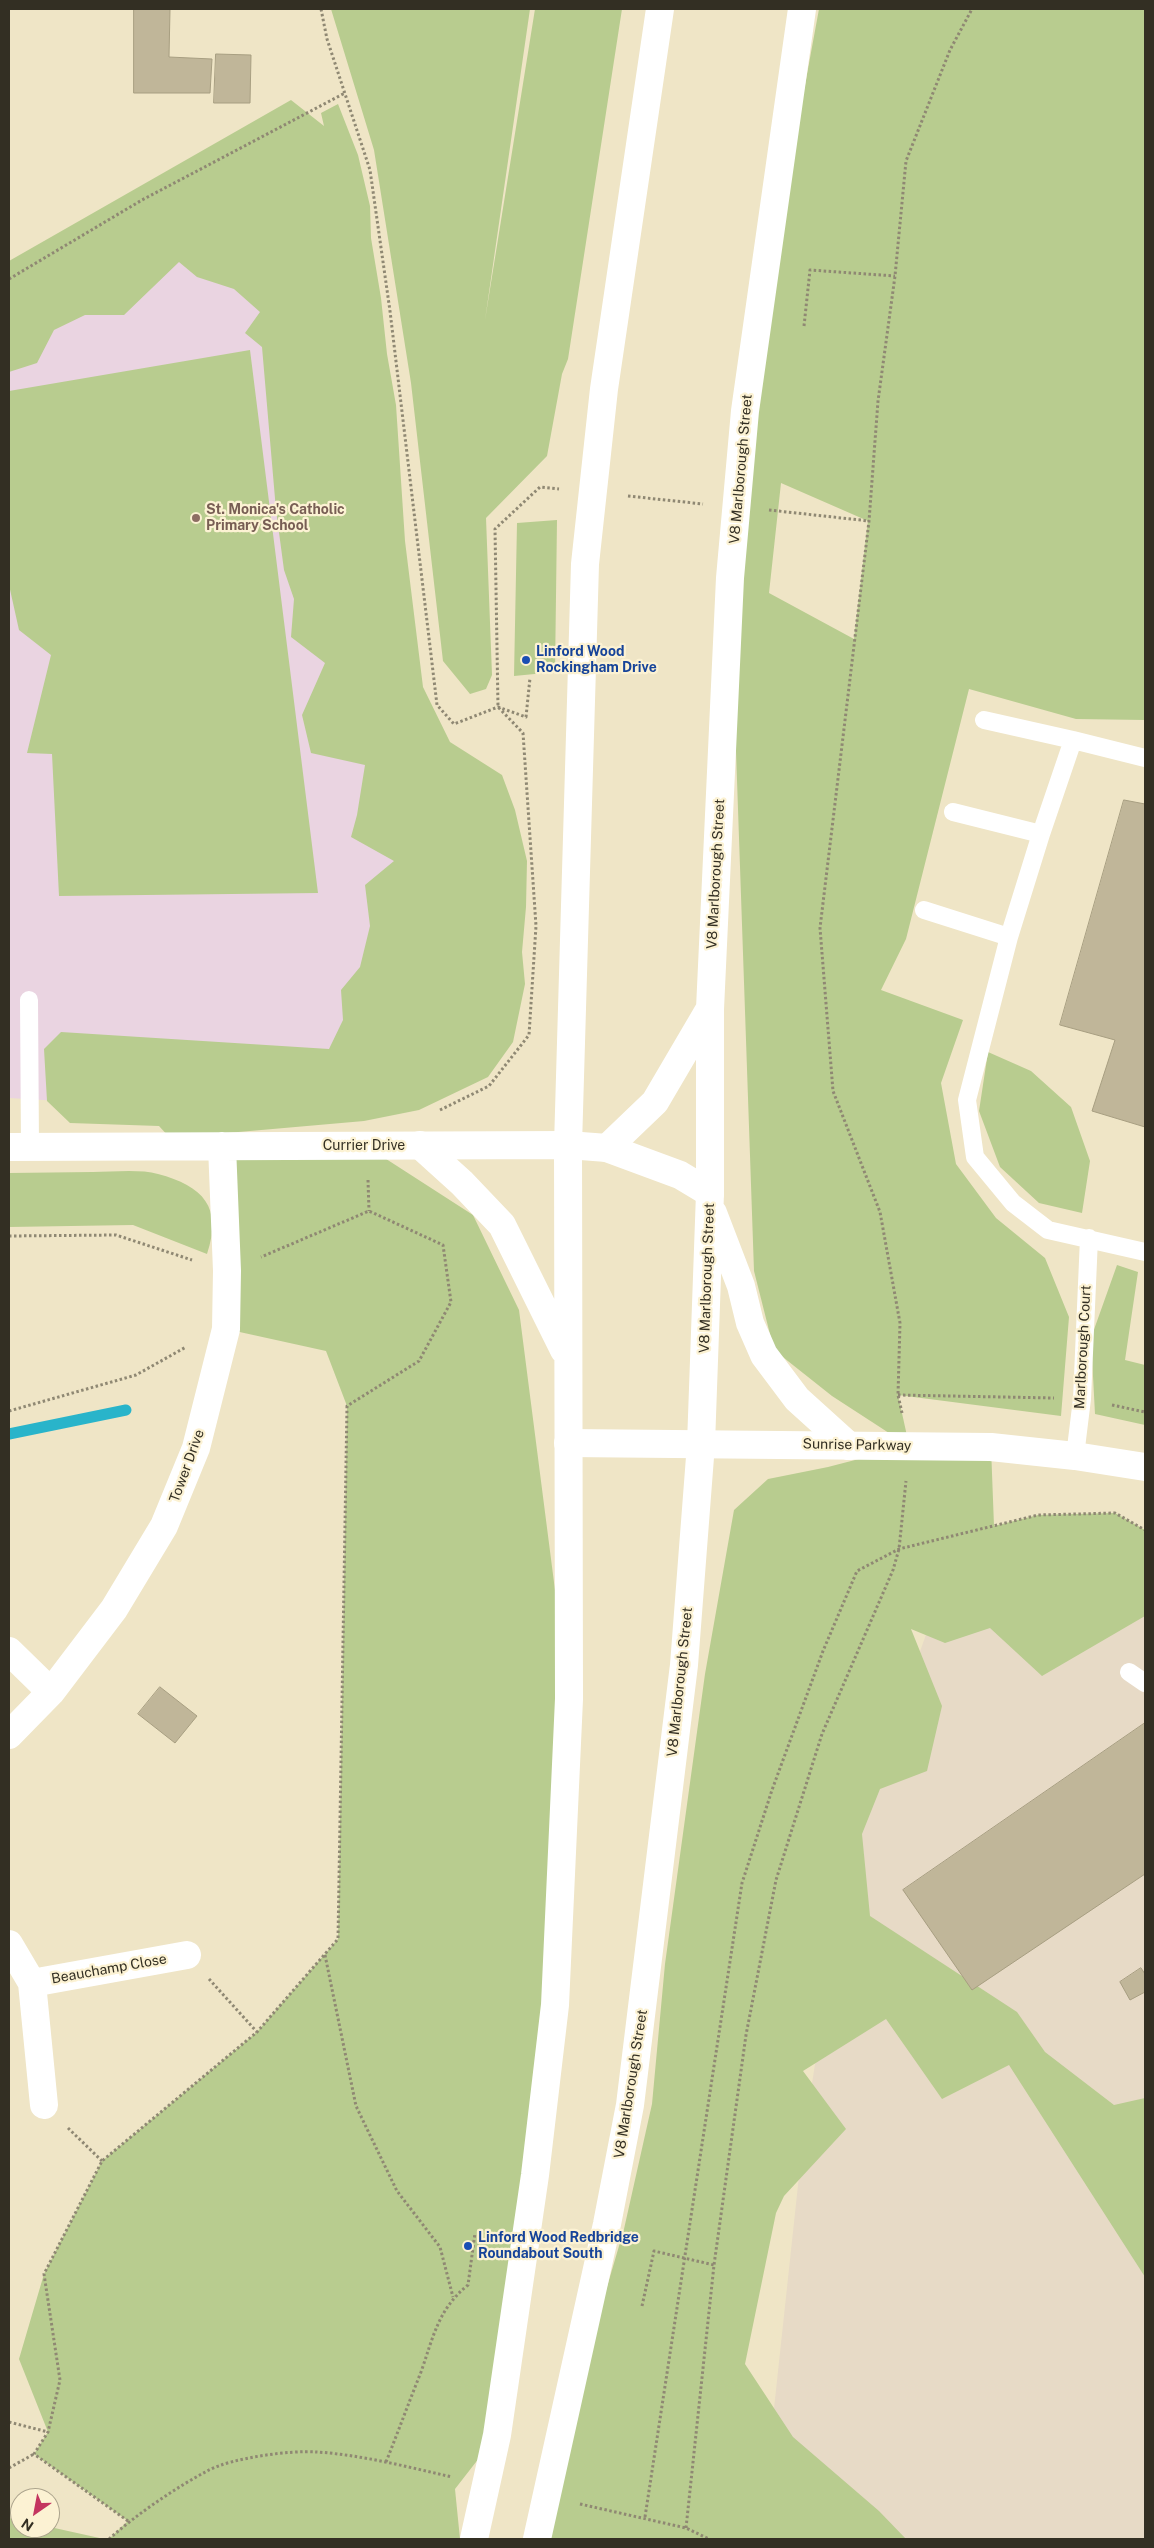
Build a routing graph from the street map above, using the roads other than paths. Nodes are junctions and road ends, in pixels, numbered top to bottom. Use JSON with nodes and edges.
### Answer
{"nodes":[{"id":1,"x":660,"y":9,"type":"edge"},
{"id":2,"x":802,"y":9,"type":"edge"},
{"id":3,"x":984,"y":720,"type":"dead end"},
{"id":4,"x":1074,"y":740,"type":"junction"},
{"id":5,"x":1145,"y":758,"type":"edge"},
{"id":6,"x":952,"y":812,"type":"dead end"},
{"id":7,"x":1041,"y":834,"type":"junction"},
{"id":8,"x":924,"y":910,"type":"dead end"},
{"id":9,"x":1009,"y":937,"type":"junction"},
{"id":10,"x":29,"y":1000,"type":"dead end"},
{"id":11,"x":710,"y":1009,"type":"junction"},
{"id":12,"x":568,"y":1144,"type":"junction"},
{"id":13,"x":420,"y":1145,"type":"junction"},
{"id":14,"x":222,"y":1146,"type":"junction"},
{"id":15,"x":19,"y":1147,"type":"edge"},
{"id":16,"x":607,"y":1148,"type":"junction"},
{"id":17,"x":709,"y":1198,"type":"junction"},
{"id":18,"x":1088,"y":1238,"type":"junction"},
{"id":19,"x":1145,"y":1252,"type":"edge"},
{"id":20,"x":567,"y":1355,"type":"junction"},
{"id":21,"x":568,"y":1443,"type":"junction"},
{"id":22,"x":702,"y":1444,"type":"junction"},
{"id":23,"x":849,"y":1446,"type":"junction"},
{"id":24,"x":1074,"y":1456,"type":"junction"},
{"id":25,"x":1145,"y":1467,"type":"edge"},
{"id":26,"x":9,"y":1651,"type":"edge"},
{"id":27,"x":1129,"y":1672,"type":"dead end"},
{"id":28,"x":1145,"y":1683,"type":"edge"},
{"id":29,"x":52,"y":1692,"type":"junction"},
{"id":30,"x":9,"y":1735,"type":"edge"},
{"id":31,"x":9,"y":1944,"type":"edge"},
{"id":32,"x":187,"y":1955,"type":"road end"},
{"id":33,"x":32,"y":1983,"type":"junction"},
{"id":34,"x":44,"y":2105,"type":"road end"},
{"id":35,"x":474,"y":2539,"type":"edge"},
{"id":36,"x":538,"y":2539,"type":"edge"}],
"edges":[{"from":1,"to":12,"type":"main road"},
{"from":2,"to":11,"type":"main road","name":"V8 Marlborough Street"},
{"from":3,"to":4,"type":"lane"},
{"from":4,"to":5,"type":"lane"},
{"from":4,"to":7,"type":"lane"},
{"from":6,"to":7,"type":"lane"},
{"from":7,"to":9,"type":"lane"},
{"from":8,"to":9,"type":"lane"},
{"from":9,"to":18,"type":"lane"},
{"from":10,"to":15,"type":"lane"},
{"from":11,"to":16,"type":"main road"},
{"from":11,"to":17,"type":"main road","name":"V8 Marlborough Street"},
{"from":12,"to":13,"type":"main road","name":"Currier Drive"},
{"from":12,"to":16,"type":"main road","name":"Currier Drive"},
{"from":12,"to":20,"type":"main road"},
{"from":13,"to":14,"type":"main road","name":"Currier Drive"},
{"from":13,"to":20,"type":"main road"},
{"from":14,"to":15,"type":"main road","name":"Currier Drive"},
{"from":14,"to":29,"type":"main road","name":"Tower Drive"},
{"from":16,"to":17,"type":"main road","name":"Currier Drive"},
{"from":17,"to":22,"type":"main road","name":"V8 Marlborough Street"},
{"from":17,"to":23,"type":"main road"},
{"from":18,"to":19,"type":"lane"},
{"from":18,"to":24,"type":"lane","name":"Marlborough Court"},
{"from":20,"to":21,"type":"main road"},
{"from":21,"to":22,"type":"main road","name":"Sunrise Parkway"},
{"from":21,"to":35,"type":"main road"},
{"from":22,"to":23,"type":"main road","name":"Sunrise Parkway"},
{"from":22,"to":36,"type":"main road","name":"V8 Marlborough Street"},
{"from":23,"to":24,"type":"main road","name":"Sunrise Parkway"},
{"from":24,"to":25,"type":"main road","name":"Sunrise Parkway"},
{"from":26,"to":29,"type":"main road"},
{"from":27,"to":28,"type":"lane"},
{"from":29,"to":30,"type":"main road","name":"Tower Drive"},
{"from":31,"to":33,"type":"main road","name":"Beauchamp Close"},
{"from":32,"to":33,"type":"main road","name":"Beauchamp Close"},
{"from":33,"to":34,"type":"main road","name":"Beauchamp Close"}]}
